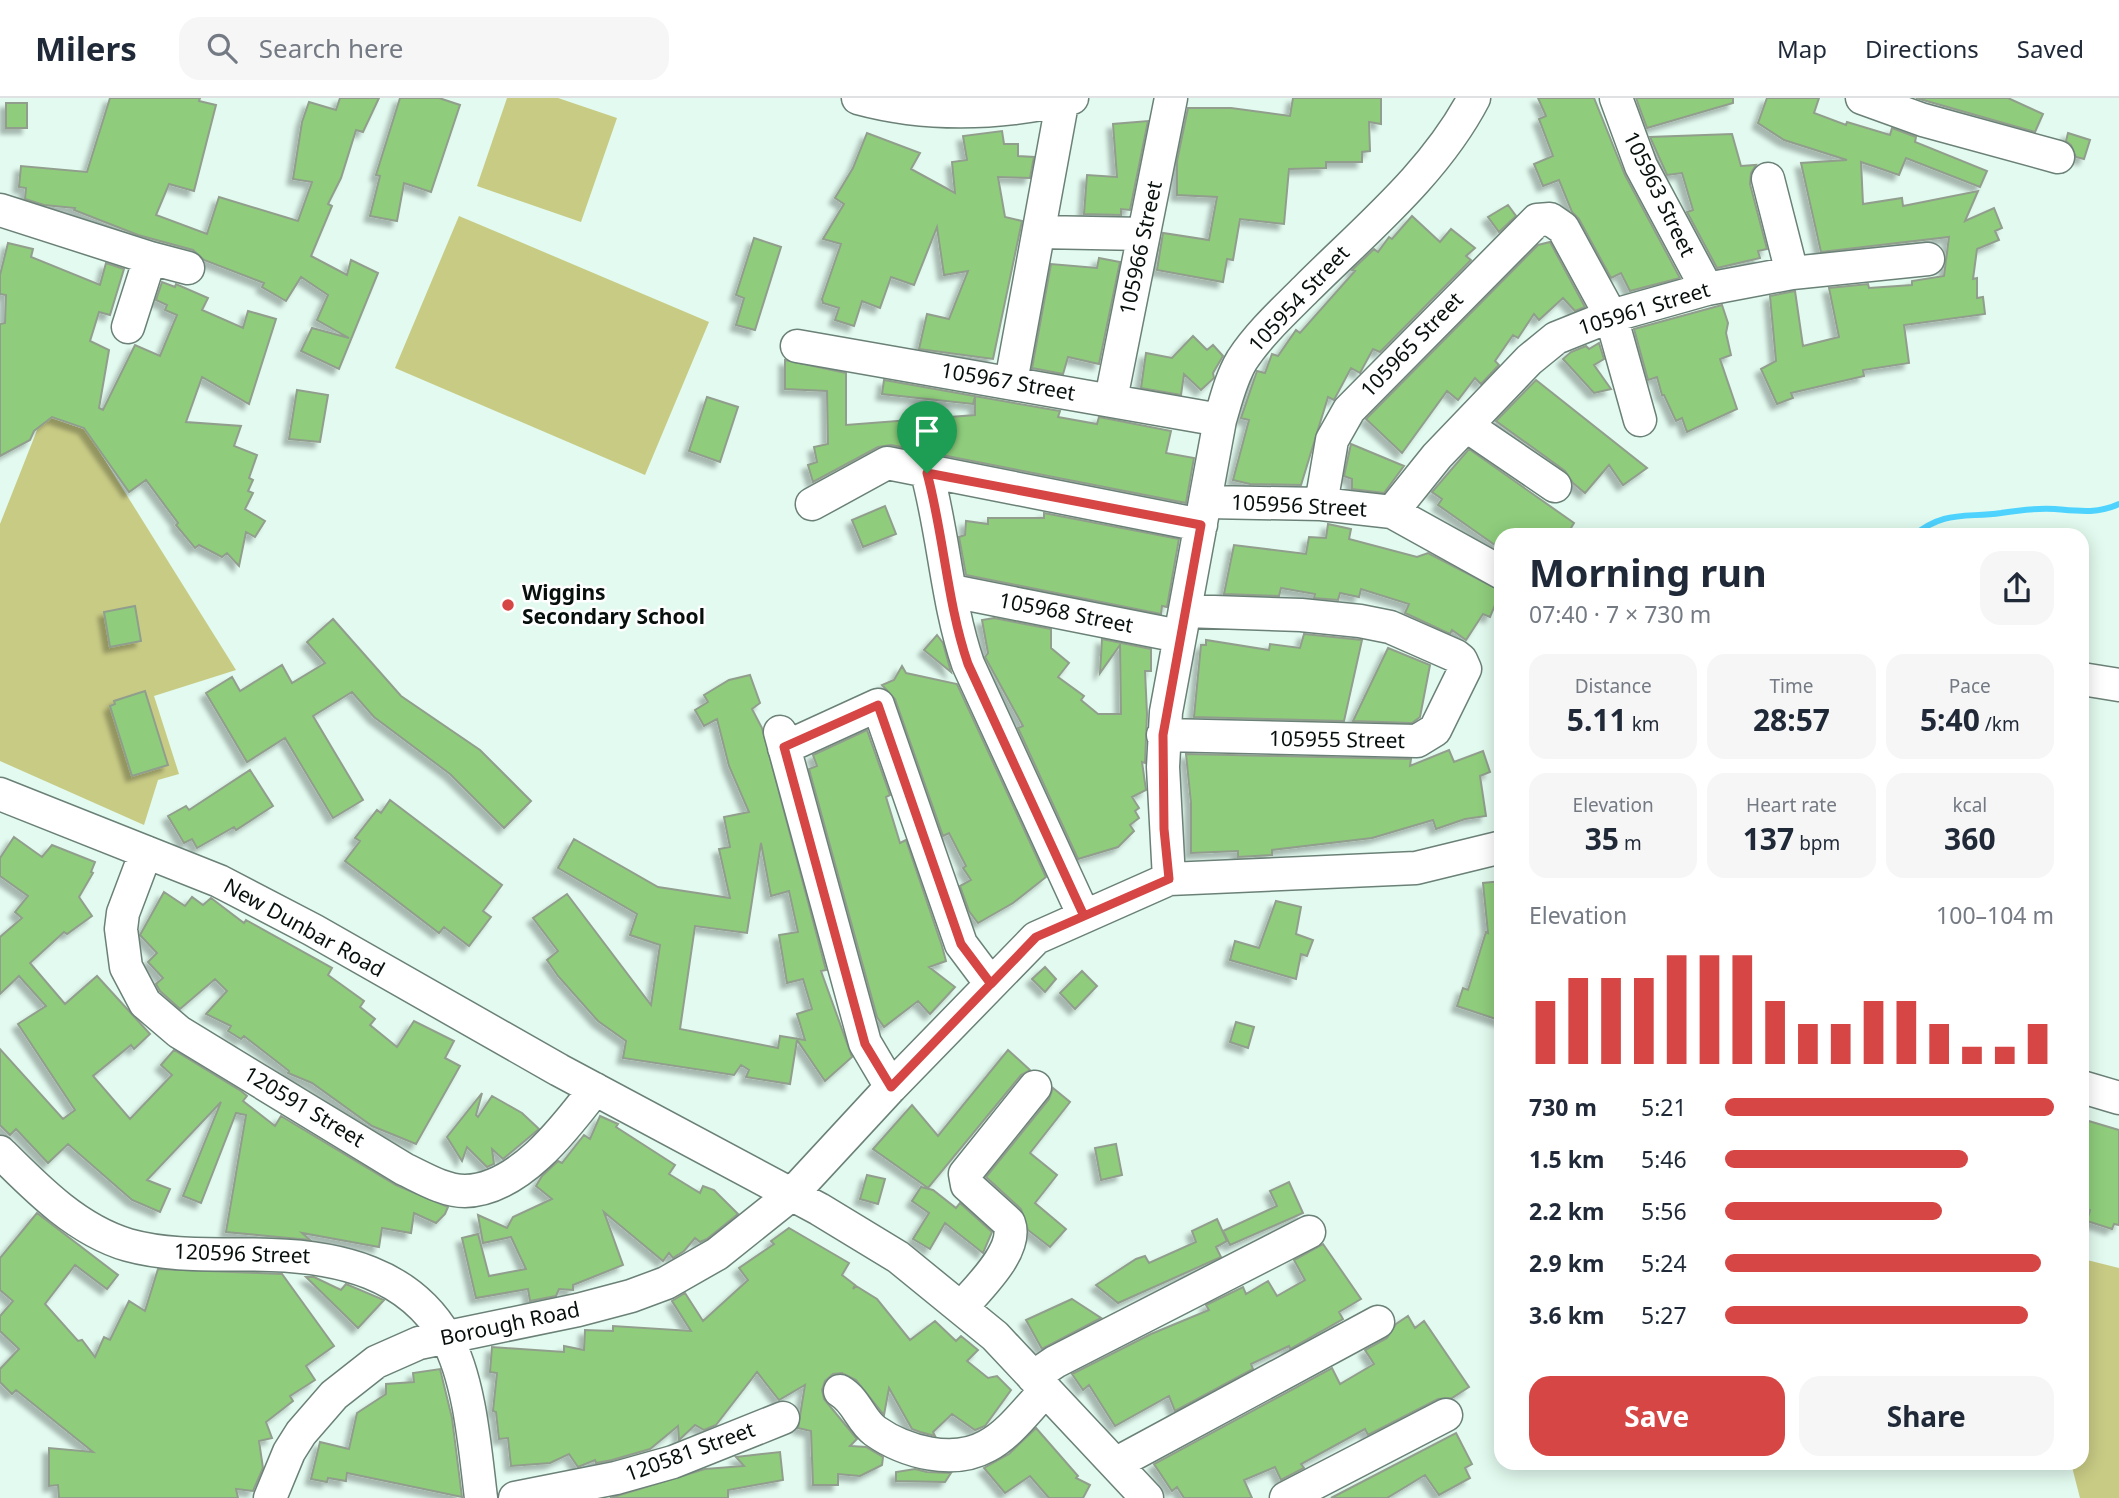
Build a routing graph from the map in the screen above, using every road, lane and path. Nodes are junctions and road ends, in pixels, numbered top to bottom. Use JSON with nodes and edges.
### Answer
{"nodes":[{"id":1,"x":858,"y":98,"type":"edge"},
{"id":2,"x":1171,"y":98,"type":"edge"},
{"id":3,"x":1474,"y":98,"type":"edge"},
{"id":4,"x":1616,"y":98,"type":"edge"},
{"id":5,"x":1862,"y":98,"type":"edge"},
{"id":6,"x":1066,"y":99,"type":"edge"},
{"id":7,"x":2058,"y":157,"type":"dead end"},
{"id":8,"x":1768,"y":179,"type":"dead end"},
{"id":9,"x":0,"y":210,"type":"edge"},
{"id":10,"x":1039,"y":232,"type":"junction"},
{"id":11,"x":1144,"y":234,"type":"junction"},
{"id":12,"x":150,"y":258,"type":"junction"},
{"id":13,"x":1928,"y":259,"type":"dead end"},
{"id":14,"x":188,"y":268,"type":"dead end"},
{"id":15,"x":1792,"y":273,"type":"junction"},
{"id":16,"x":1707,"y":289,"type":"junction"},
{"id":17,"x":1611,"y":316,"type":"junction"},
{"id":18,"x":128,"y":327,"type":"dead end"},
{"id":19,"x":797,"y":346,"type":"dead end"},
{"id":20,"x":1012,"y":382,"type":"junction"},
{"id":21,"x":1111,"y":399,"type":"junction"},
{"id":22,"x":1220,"y":420,"type":"junction"},
{"id":23,"x":1640,"y":420,"type":"dead end"},
{"id":24,"x":1467,"y":426,"type":"junction"},
{"id":25,"x":927,"y":473,"type":"junction"},
{"id":26,"x":1555,"y":486,"type":"dead end"},
{"id":27,"x":812,"y":504,"type":"dead end"},
{"id":28,"x":1321,"y":505,"type":"junction"},
{"id":29,"x":1392,"y":512,"type":"junction"},
{"id":30,"x":1204,"y":514,"type":"junction"},
{"id":31,"x":1494,"y":569,"type":"edge"},
{"id":32,"x":952,"y":591,"type":"junction"},
{"id":33,"x":1182,"y":623,"type":"junction"},
{"id":34,"x":2089,"y":680,"type":"edge"},
{"id":35,"x":2119,"y":685,"type":"edge"},
{"id":36,"x":1163,"y":735,"type":"junction"},
{"id":37,"x":0,"y":794,"type":"edge"},
{"id":38,"x":1494,"y":849,"type":"edge"},
{"id":39,"x":146,"y":852,"type":"junction"},
{"id":40,"x":1169,"y":879,"type":"junction"},
{"id":41,"x":1084,"y":916,"type":"junction"},
{"id":42,"x":991,"y":984,"type":"junction"},
{"id":43,"x":891,"y":1087,"type":"junction"},
{"id":44,"x":1035,"y":1087,"type":"dead end"},
{"id":45,"x":595,"y":1089,"type":"junction"},
{"id":46,"x":2089,"y":1089,"type":"edge"},
{"id":47,"x":2119,"y":1098,"type":"edge"},
{"id":48,"x":0,"y":1152,"type":"edge"},
{"id":49,"x":792,"y":1194,"type":"junction"},
{"id":50,"x":1309,"y":1232,"type":"dead end"},
{"id":51,"x":962,"y":1307,"type":"junction"},
{"id":52,"x":1378,"y":1322,"type":"dead end"},
{"id":53,"x":446,"y":1337,"type":"junction"},
{"id":54,"x":1040,"y":1383,"type":"junction"},
{"id":55,"x":840,"y":1391,"type":"dead end"},
{"id":56,"x":1446,"y":1415,"type":"dead end"},
{"id":57,"x":783,"y":1418,"type":"dead end"},
{"id":58,"x":1115,"y":1464,"type":"junction"},
{"id":59,"x":270,"y":1498,"type":"edge"},
{"id":60,"x":481,"y":1498,"type":"edge"},
{"id":61,"x":515,"y":1498,"type":"edge"},
{"id":62,"x":1147,"y":1498,"type":"edge"},
{"id":63,"x":1286,"y":1498,"type":"edge"}],
"edges":[{"from":1,"to":6,"type":"street"},
{"from":2,"to":11,"type":"street","name":"105966 Street"},
{"from":3,"to":22,"type":"street","name":"105954 Street"},
{"from":4,"to":16,"type":"street","name":"105963 Street"},
{"from":5,"to":7,"type":"street"},
{"from":6,"to":10,"type":"street"},
{"from":8,"to":15,"type":"street"},
{"from":9,"to":12,"type":"street"},
{"from":10,"to":11,"type":"street"},
{"from":10,"to":20,"type":"street"},
{"from":11,"to":21,"type":"street","name":"105966 Street"},
{"from":12,"to":14,"type":"street"},
{"from":12,"to":18,"type":"street"},
{"from":13,"to":15,"type":"street","name":"105961 Street"},
{"from":15,"to":16,"type":"street","name":"105961 Street"},
{"from":16,"to":17,"type":"street","name":"105961 Street"},
{"from":17,"to":23,"type":"street"},
{"from":17,"to":24,"type":"street","name":"105961 Street"},
{"from":17,"to":28,"type":"street","name":"105965 Street"},
{"from":19,"to":20,"type":"street","name":"105967 Street"},
{"from":20,"to":21,"type":"street","name":"105967 Street"},
{"from":21,"to":22,"type":"street","name":"105967 Street"},
{"from":22,"to":30,"type":"street","name":"105954 Street"},
{"from":24,"to":26,"type":"street"},
{"from":24,"to":29,"type":"street","name":"105961 Street"},
{"from":25,"to":27,"type":"street"},
{"from":25,"to":30,"type":"street"},
{"from":25,"to":32,"type":"street"},
{"from":28,"to":29,"type":"street","name":"105956 Street"},
{"from":28,"to":30,"type":"street","name":"105956 Street"},
{"from":29,"to":31,"type":"street","name":"105956 Street"},
{"from":30,"to":33,"type":"street","name":"105954 Street"},
{"from":32,"to":33,"type":"street","name":"105968 Street"},
{"from":32,"to":41,"type":"street"},
{"from":33,"to":36,"type":"street","name":"105954 Street"},
{"from":33,"to":36,"type":"street","name":"105955 Street"},
{"from":34,"to":35,"type":"street"},
{"from":36,"to":40,"type":"street","name":"105954 Street"},
{"from":37,"to":39,"type":"street","name":"New Dunbar Road"},
{"from":38,"to":40,"type":"street"},
{"from":39,"to":45,"type":"street","name":"New Dunbar Road"},
{"from":39,"to":45,"type":"street","name":"120591 Street"},
{"from":40,"to":41,"type":"street","name":"Borough Road"},
{"from":41,"to":42,"type":"street","name":"Borough Road"},
{"from":42,"to":43,"type":"street","name":"Borough Road"},
{"from":42,"to":43,"type":"street"},
{"from":43,"to":49,"type":"street","name":"Borough Road"},
{"from":44,"to":51,"type":"street"},
{"from":45,"to":49,"type":"street","name":"New Dunbar Road"},
{"from":46,"to":47,"type":"street"},
{"from":48,"to":53,"type":"street","name":"120596 Street"},
{"from":49,"to":51,"type":"street","name":"New Dunbar Road"},
{"from":49,"to":53,"type":"street","name":"Borough Road"},
{"from":50,"to":54,"type":"street"},
{"from":51,"to":54,"type":"street","name":"New Dunbar Road"},
{"from":52,"to":58,"type":"street"},
{"from":53,"to":59,"type":"street","name":"Borough Road"},
{"from":53,"to":60,"type":"street"},
{"from":54,"to":55,"type":"street"},
{"from":54,"to":58,"type":"street","name":"New Dunbar Road"},
{"from":56,"to":63,"type":"street"},
{"from":57,"to":61,"type":"street","name":"120581 Street"},
{"from":58,"to":62,"type":"street","name":"New Dunbar Road"}]}
